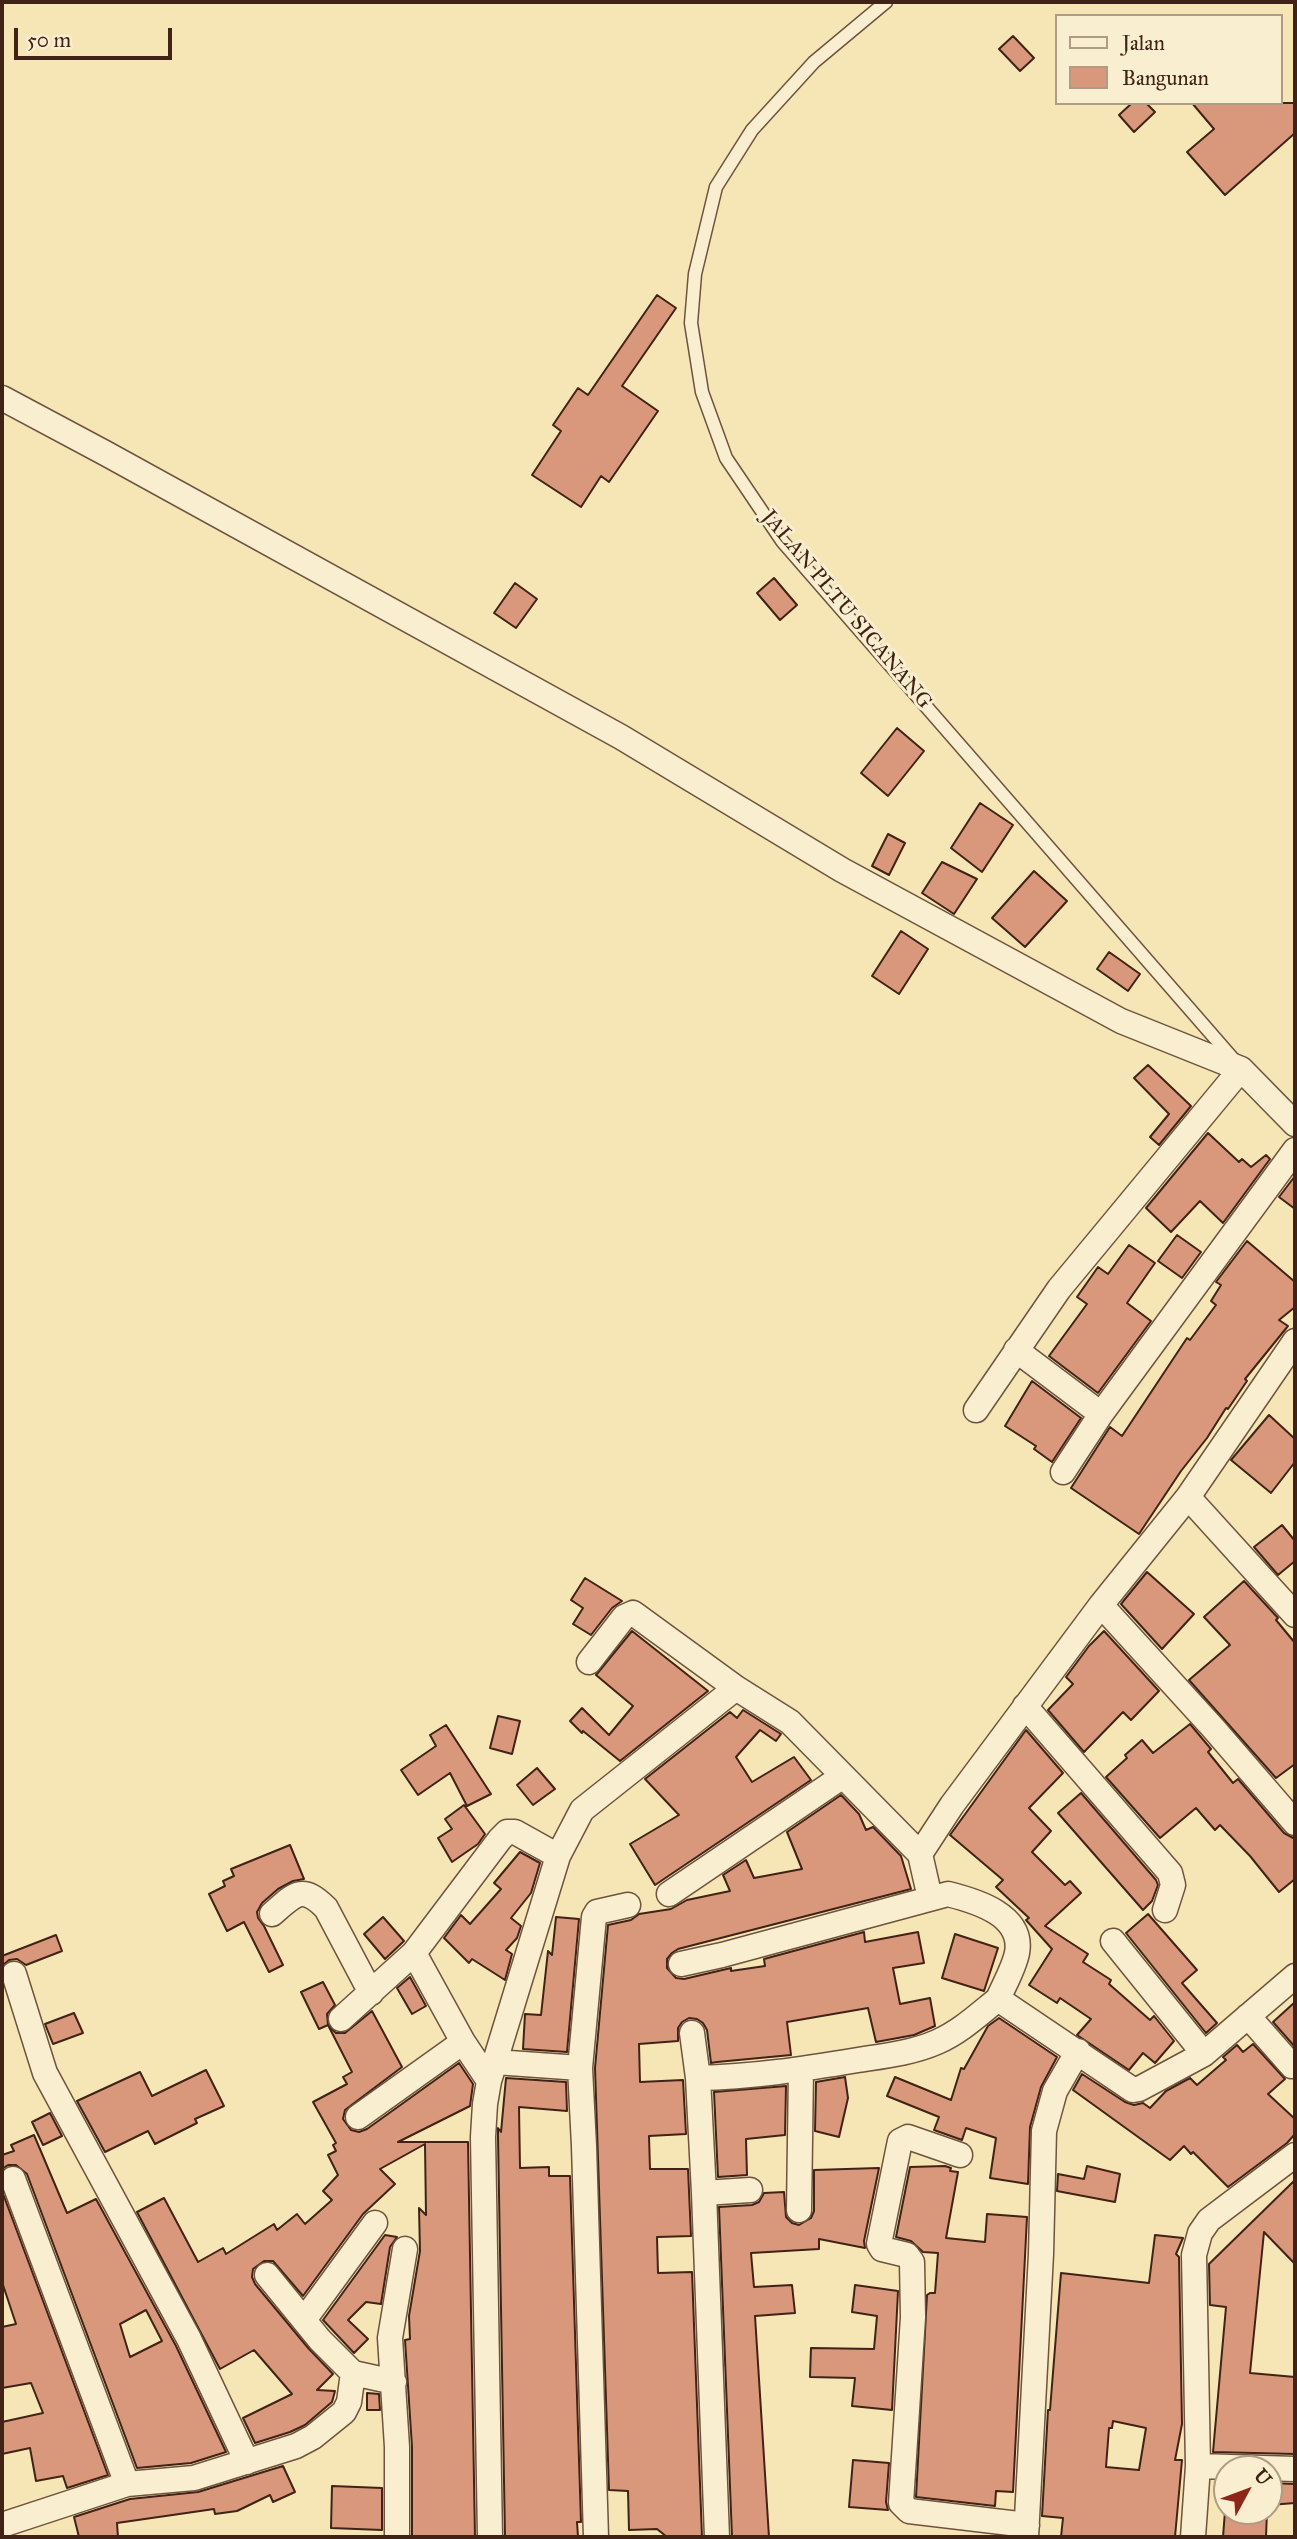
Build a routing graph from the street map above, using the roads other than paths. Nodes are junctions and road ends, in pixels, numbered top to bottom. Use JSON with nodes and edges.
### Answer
{"nodes":[{"id":1,"x":886,"y":2,"type":"edge"},
{"id":2,"x":2,"y":398,"type":"edge"},
{"id":3,"x":1241,"y":1069,"type":"junction"},
{"id":4,"x":1295,"y":1124,"type":"edge"},
{"id":5,"x":1295,"y":1150,"type":"edge"},
{"id":6,"x":1295,"y":1341,"type":"edge"},
{"id":7,"x":1016,"y":1350,"type":"junction"},
{"id":8,"x":976,"y":1410,"type":"dead end"},
{"id":9,"x":1101,"y":1413,"type":"junction"},
{"id":10,"x":1063,"y":1472,"type":"dead end"},
{"id":11,"x":1188,"y":1497,"type":"junction"},
{"id":12,"x":1101,"y":1605,"type":"junction"},
{"id":13,"x":1295,"y":1615,"type":"edge"},
{"id":14,"x":589,"y":1662,"type":"dead end"},
{"id":15,"x":736,"y":1688,"type":"junction"},
{"id":16,"x":1025,"y":1706,"type":"junction"},
{"id":17,"x":843,"y":1776,"type":"junction"},
{"id":18,"x":1295,"y":1823,"type":"edge"},
{"id":19,"x":920,"y":1854,"type":"junction"},
{"id":20,"x":558,"y":1856,"type":"junction"},
{"id":21,"x":669,"y":1894,"type":"dead end"},
{"id":22,"x":930,"y":1898,"type":"junction"},
{"id":23,"x":628,"y":1905,"type":"dead end"},
{"id":24,"x":1165,"y":1910,"type":"dead end"},
{"id":25,"x":272,"y":1914,"type":"dead end"},
{"id":26,"x":1113,"y":1941,"type":"dead end"},
{"id":27,"x":414,"y":1953,"type":"junction"},
{"id":28,"x":681,"y":1964,"type":"dead end"},
{"id":29,"x":14,"y":1974,"type":"dead end"},
{"id":30,"x":1295,"y":1976,"type":"edge"},
{"id":31,"x":371,"y":1993,"type":"junction"},
{"id":32,"x":998,"y":1999,"type":"junction"},
{"id":33,"x":1248,"y":2016,"type":"junction"},
{"id":34,"x":341,"y":2019,"type":"dead end"},
{"id":35,"x":692,"y":2033,"type":"dead end"},
{"id":36,"x":463,"y":2042,"type":"junction"},
{"id":37,"x":1078,"y":2051,"type":"junction"},
{"id":38,"x":1203,"y":2054,"type":"junction"},
{"id":39,"x":1292,"y":2066,"type":"dead end"},
{"id":40,"x":579,"y":2068,"type":"junction"},
{"id":41,"x":801,"y":2070,"type":"junction"},
{"id":42,"x":492,"y":2071,"type":"junction"},
{"id":43,"x":698,"y":2078,"type":"junction"},
{"id":44,"x":358,"y":2117,"type":"dead end"},
{"id":45,"x":960,"y":2155,"type":"dead end"},
{"id":46,"x":1295,"y":2155,"type":"edge"},
{"id":47,"x":13,"y":2179,"type":"dead end"},
{"id":48,"x":750,"y":2190,"type":"dead end"},
{"id":49,"x":704,"y":2193,"type":"junction"},
{"id":50,"x":799,"y":2210,"type":"dead end"},
{"id":51,"x":375,"y":2223,"type":"dead end"},
{"id":52,"x":405,"y":2249,"type":"dead end"},
{"id":53,"x":267,"y":2275,"type":"dead end"},
{"id":54,"x":304,"y":2320,"type":"junction"},
{"id":55,"x":353,"y":2373,"type":"junction"},
{"id":56,"x":394,"y":2382,"type":"junction"},
{"id":57,"x":247,"y":2462,"type":"junction"},
{"id":58,"x":1198,"y":2466,"type":"junction"},
{"id":59,"x":1295,"y":2469,"type":"edge"},
{"id":60,"x":127,"y":2484,"type":"junction"},
{"id":61,"x":2,"y":2525,"type":"edge"},
{"id":62,"x":1027,"y":2531,"type":"edge"},
{"id":63,"x":397,"y":2537,"type":"edge"},
{"id":64,"x":490,"y":2537,"type":"edge"},
{"id":65,"x":596,"y":2537,"type":"edge"},
{"id":66,"x":717,"y":2537,"type":"edge"},
{"id":67,"x":1193,"y":2537,"type":"edge"}],
"edges":[{"from":1,"to":3,"type":"lane","name":"JALAN PLTU SICANANG"},
{"from":2,"to":3,"type":"street"},
{"from":3,"to":4,"type":"street","name":"JALAN PLTU SICANANG"},
{"from":3,"to":7,"type":"street"},
{"from":5,"to":9,"type":"street"},
{"from":6,"to":11,"type":"street"},
{"from":7,"to":8,"type":"street"},
{"from":7,"to":9,"type":"street"},
{"from":9,"to":10,"type":"street"},
{"from":11,"to":12,"type":"street"},
{"from":11,"to":13,"type":"street"},
{"from":12,"to":16,"type":"street"},
{"from":12,"to":18,"type":"street"},
{"from":14,"to":15,"type":"street"},
{"from":15,"to":17,"type":"street"},
{"from":15,"to":20,"type":"street"},
{"from":16,"to":19,"type":"street"},
{"from":16,"to":24,"type":"street"},
{"from":17,"to":19,"type":"street"},
{"from":17,"to":21,"type":"street"},
{"from":19,"to":22,"type":"street"},
{"from":20,"to":27,"type":"street"},
{"from":20,"to":42,"type":"street"},
{"from":22,"to":28,"type":"street"},
{"from":22,"to":32,"type":"street"},
{"from":23,"to":40,"type":"street"},
{"from":25,"to":31,"type":"street"},
{"from":26,"to":38,"type":"street"},
{"from":27,"to":31,"type":"street"},
{"from":27,"to":36,"type":"street"},
{"from":29,"to":57,"type":"street"},
{"from":30,"to":33,"type":"street"},
{"from":31,"to":34,"type":"street"},
{"from":32,"to":37,"type":"street"},
{"from":32,"to":41,"type":"street"},
{"from":33,"to":38,"type":"street"},
{"from":33,"to":39,"type":"street"},
{"from":35,"to":43,"type":"street"},
{"from":36,"to":42,"type":"street"},
{"from":36,"to":44,"type":"street"},
{"from":37,"to":38,"type":"street"},
{"from":37,"to":62,"type":"street"},
{"from":40,"to":42,"type":"street"},
{"from":40,"to":65,"type":"street"},
{"from":41,"to":43,"type":"street"},
{"from":41,"to":50,"type":"street"},
{"from":42,"to":64,"type":"street"},
{"from":43,"to":49,"type":"street"},
{"from":45,"to":62,"type":"street"},
{"from":46,"to":58,"type":"street"},
{"from":47,"to":60,"type":"street"},
{"from":48,"to":49,"type":"street"},
{"from":49,"to":66,"type":"street"},
{"from":51,"to":54,"type":"street"},
{"from":52,"to":56,"type":"street"},
{"from":53,"to":54,"type":"street"},
{"from":54,"to":55,"type":"street"},
{"from":55,"to":56,"type":"street"},
{"from":55,"to":57,"type":"street"},
{"from":56,"to":63,"type":"street"},
{"from":57,"to":60,"type":"street"},
{"from":58,"to":59,"type":"street"},
{"from":58,"to":67,"type":"street"},
{"from":60,"to":61,"type":"street"}]}
